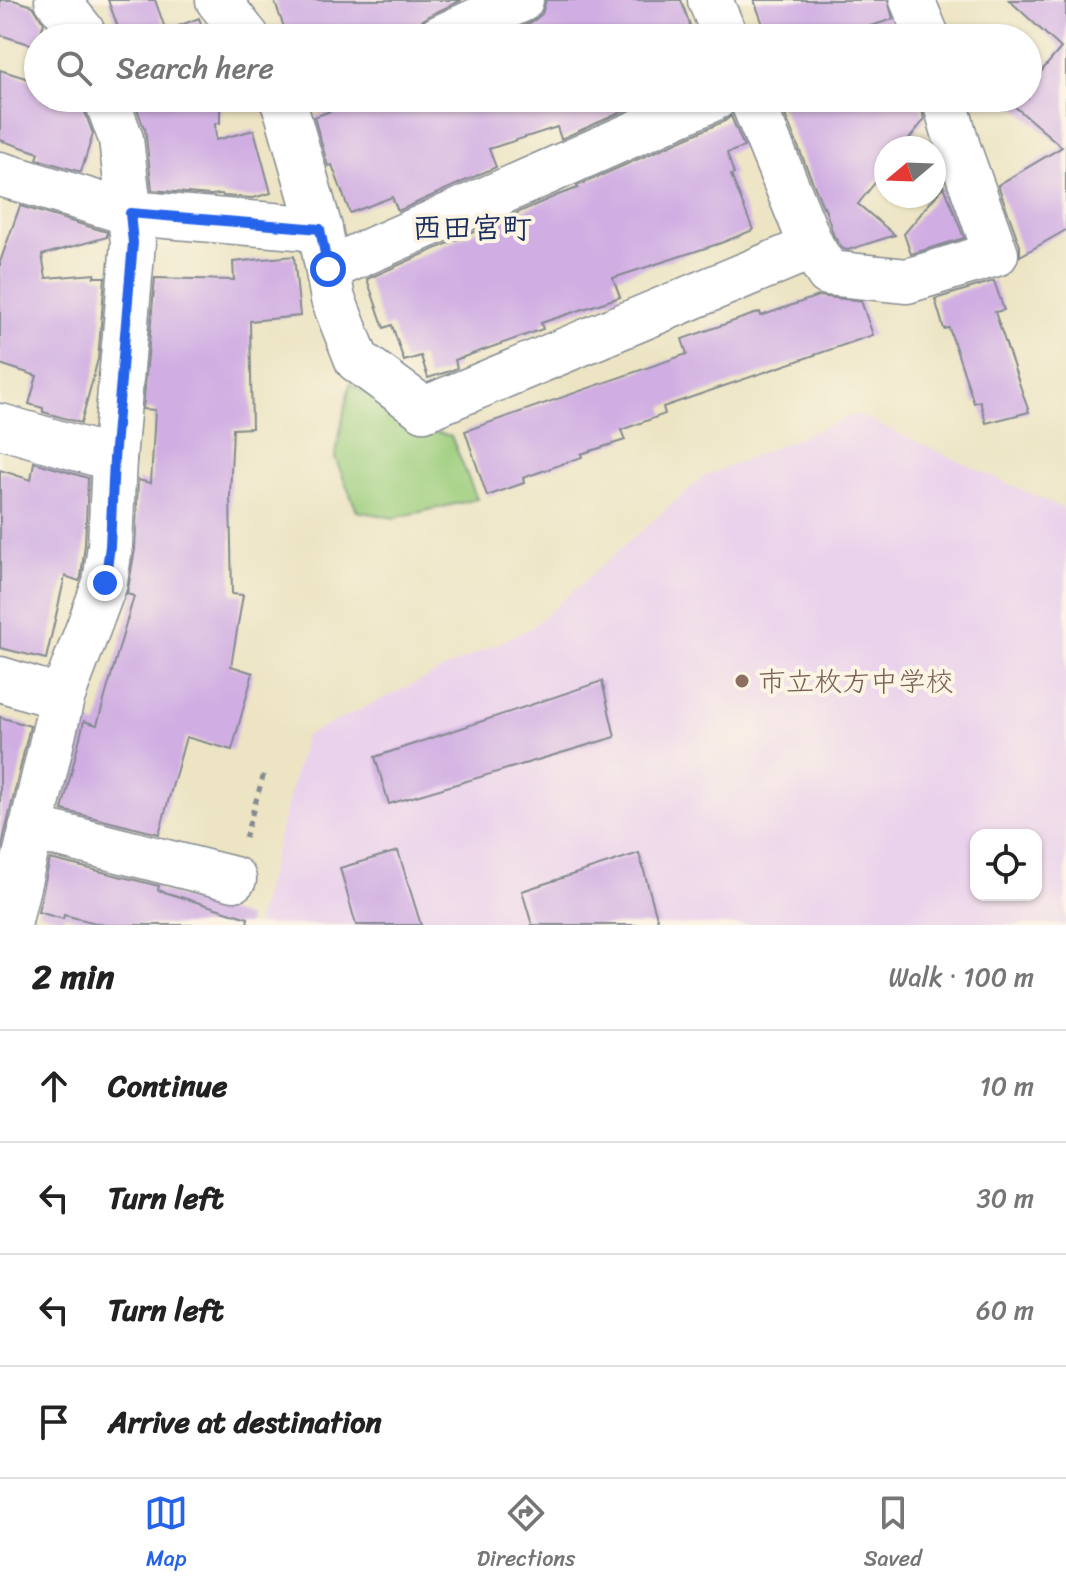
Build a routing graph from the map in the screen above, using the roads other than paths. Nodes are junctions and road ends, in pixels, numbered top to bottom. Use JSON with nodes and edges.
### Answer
{"nodes":[{"id":1,"x":57,"y":0,"type":"edge"},
{"id":2,"x":218,"y":0,"type":"edge"},
{"id":3,"x":521,"y":0,"type":"edge"},
{"id":4,"x":710,"y":0,"type":"edge"},
{"id":5,"x":912,"y":0,"type":"edge"},
{"id":6,"x":76,"y":24,"type":"edge"},
{"id":7,"x":237,"y":24,"type":"edge"},
{"id":8,"x":469,"y":24,"type":"edge"},
{"id":9,"x":720,"y":24,"type":"edge"},
{"id":10,"x":922,"y":24,"type":"edge"},
{"id":11,"x":111,"y":112,"type":"edge"},
{"id":12,"x":294,"y":112,"type":"edge"},
{"id":13,"x":679,"y":112,"type":"edge"},
{"id":14,"x":757,"y":112,"type":"edge"},
{"id":15,"x":948,"y":112,"type":"edge"},
{"id":16,"x":0,"y":174,"type":"edge"},
{"id":17,"x":130,"y":213,"type":"junction"},
{"id":18,"x":812,"y":247,"type":"junction"},
{"id":19,"x":324,"y":249,"type":"junction"},
{"id":20,"x":0,"y":426,"type":"edge"},
{"id":21,"x":114,"y":459,"type":"junction"},
{"id":22,"x":0,"y":679,"type":"edge"},
{"id":23,"x":62,"y":698,"type":"junction"},
{"id":24,"x":31,"y":828,"type":"junction"},
{"id":25,"x":234,"y":879,"type":"dead end"},
{"id":26,"x":9,"y":925,"type":"edge"}],
"edges":[{"from":1,"to":6,"type":"street"},
{"from":2,"to":7,"type":"street"},
{"from":3,"to":8,"type":"street"},
{"from":4,"to":9,"type":"street"},
{"from":5,"to":10,"type":"street"},
{"from":11,"to":17,"type":"street"},
{"from":12,"to":19,"type":"street"},
{"from":13,"to":19,"type":"street"},
{"from":14,"to":18,"type":"street"},
{"from":15,"to":18,"type":"street"},
{"from":16,"to":17,"type":"street"},
{"from":17,"to":19,"type":"street"},
{"from":17,"to":21,"type":"street"},
{"from":18,"to":19,"type":"street"},
{"from":20,"to":21,"type":"street"},
{"from":21,"to":23,"type":"street"},
{"from":22,"to":23,"type":"street"},
{"from":23,"to":24,"type":"street"},
{"from":24,"to":25,"type":"street"},
{"from":24,"to":26,"type":"street"}]}
